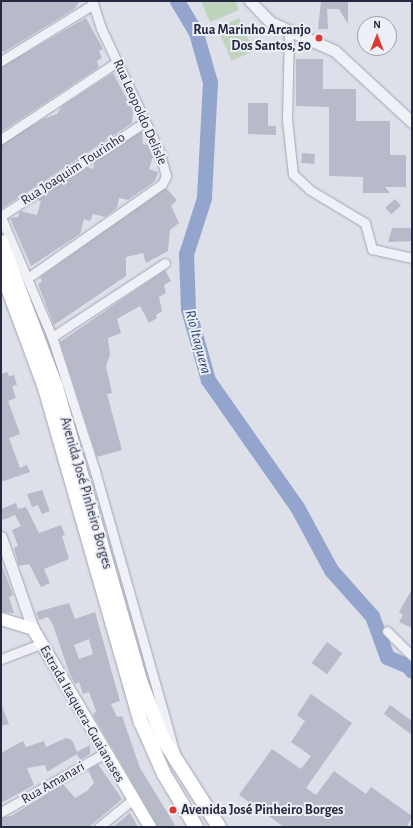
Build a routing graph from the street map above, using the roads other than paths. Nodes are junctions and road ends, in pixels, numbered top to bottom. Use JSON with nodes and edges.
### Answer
{"nodes":[{"id":1,"x":250,"y":1,"type":"edge"},
{"id":2,"x":92,"y":3,"type":"edge"},
{"id":3,"x":289,"y":31,"type":"junction"},
{"id":4,"x":1,"y":61,"type":"edge"},
{"id":5,"x":117,"y":62,"type":"junction"},
{"id":6,"x":145,"y":122,"type":"junction"},
{"id":7,"x":412,"y":122,"type":"edge"},
{"id":8,"x":1,"y":139,"type":"edge"},
{"id":9,"x":1,"y":216,"type":"edge"},
{"id":10,"x":1,"y":242,"type":"edge"},
{"id":11,"x":412,"y":258,"type":"edge"},
{"id":12,"x":165,"y":263,"type":"dead end"},
{"id":13,"x":1,"y":269,"type":"edge"},
{"id":14,"x":29,"y":277,"type":"junction"},
{"id":15,"x":52,"y":337,"type":"junction"},
{"id":16,"x":1,"y":537,"type":"edge"},
{"id":17,"x":1,"y":619,"type":"edge"},
{"id":18,"x":33,"y":629,"type":"junction"},
{"id":19,"x":387,"y":631,"type":"dead end"},
{"id":20,"x":40,"y":644,"type":"junction"},
{"id":21,"x":412,"y":656,"type":"edge"},
{"id":22,"x":1,"y":659,"type":"edge"},
{"id":23,"x":105,"y":753,"type":"junction"},
{"id":24,"x":177,"y":763,"type":"junction"},
{"id":25,"x":132,"y":800,"type":"junction"},
{"id":26,"x":1,"y":812,"type":"edge"},
{"id":27,"x":99,"y":827,"type":"edge"},
{"id":28,"x":150,"y":827,"type":"edge"},
{"id":29,"x":196,"y":827,"type":"edge"},
{"id":30,"x":219,"y":827,"type":"edge"}],
"edges":[{"from":1,"to":3,"type":"street"},
{"from":2,"to":4,"type":"street"},
{"from":2,"to":5,"type":"street","name":"Rua Leopoldo Delisle"},
{"from":3,"to":7,"type":"street"},
{"from":3,"to":11,"type":"street"},
{"from":5,"to":6,"type":"street","name":"Rua Leopoldo Delisle"},
{"from":5,"to":8,"type":"street"},
{"from":6,"to":9,"type":"street","name":"Rua Joaquim Tourinho"},
{"from":6,"to":14,"type":"street","name":"Rua Leopoldo Delisle"},
{"from":9,"to":14,"type":"street"},
{"from":10,"to":24,"type":"main road","name":"Avenida José Pinheiro Borges"},
{"from":12,"to":15,"type":"street"},
{"from":13,"to":29,"type":"main road","name":"Avenida José Pinheiro Borges"},
{"from":14,"to":15,"type":"street"},
{"from":15,"to":24,"type":"street"},
{"from":16,"to":18,"type":"street"},
{"from":17,"to":18,"type":"main road","name":"Estrada Itaquera-Guaianases"},
{"from":18,"to":20,"type":"main road","name":"Estrada Itaquera-Guaianases"},
{"from":19,"to":21,"type":"street"},
{"from":20,"to":22,"type":"street"},
{"from":20,"to":23,"type":"main road","name":"Estrada Itaquera-Guaianases"},
{"from":23,"to":25,"type":"main road","name":"Estrada Itaquera-Guaianases"},
{"from":23,"to":26,"type":"street","name":"Rua Amanari"},
{"from":24,"to":30,"type":"main road","name":"Avenida José Pinheiro Borges"},
{"from":25,"to":27,"type":"street"},
{"from":25,"to":28,"type":"main road","name":"Estrada Itaquera-Guaianases"}]}
